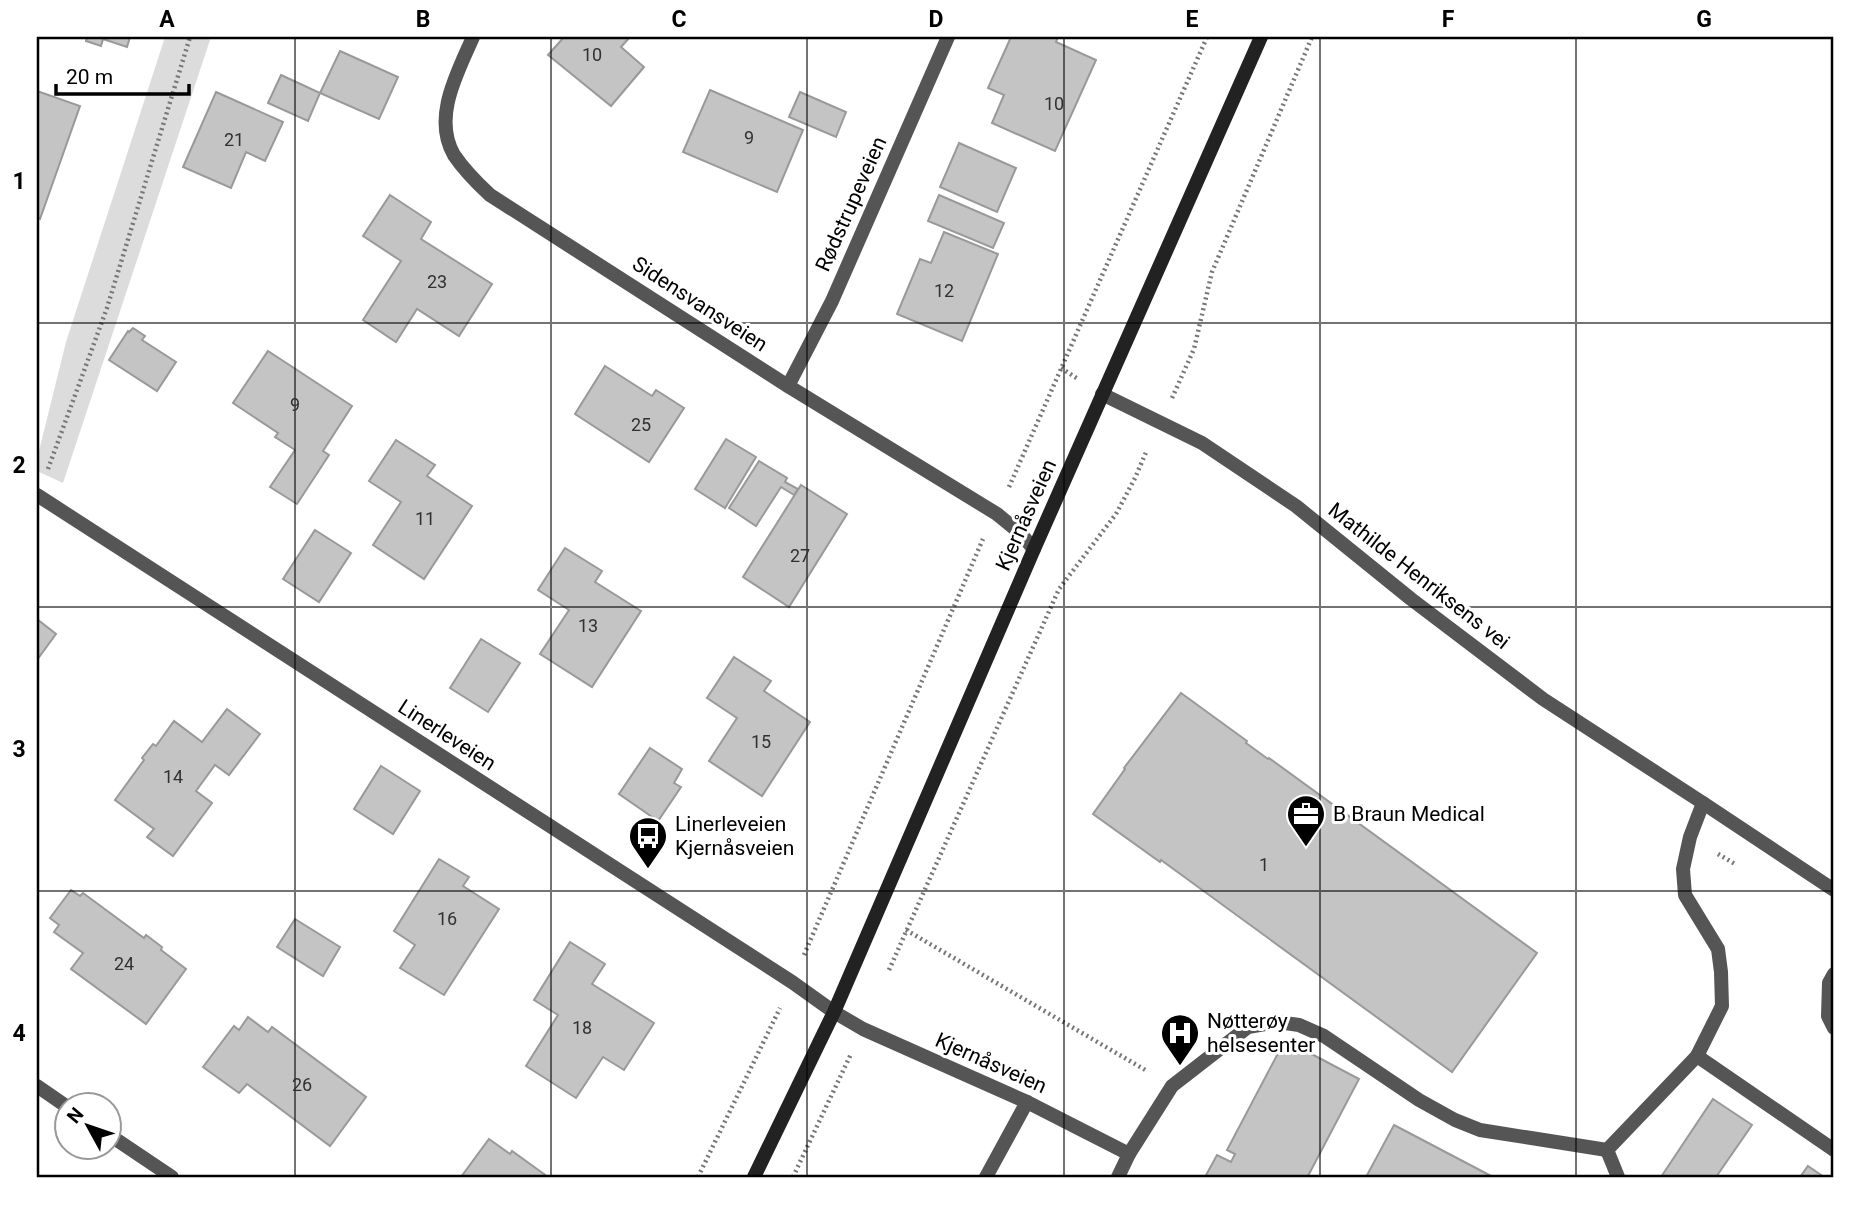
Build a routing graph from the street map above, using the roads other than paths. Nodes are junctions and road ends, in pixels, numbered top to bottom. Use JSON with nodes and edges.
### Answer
{"nodes":[{"id":1,"x":473,"y":37,"type":"edge"},
{"id":2,"x":948,"y":37,"type":"edge"},
{"id":3,"x":1261,"y":37,"type":"edge"},
{"id":4,"x":788,"y":386,"type":"junction"},
{"id":5,"x":1102,"y":394,"type":"junction"},
{"id":6,"x":38,"y":495,"type":"edge"},
{"id":7,"x":1034,"y":549,"type":"junction"},
{"id":8,"x":1703,"y":803,"type":"junction"},
{"id":9,"x":1834,"y":890,"type":"edge"},
{"id":10,"x":1834,"y":974,"type":"edge"},
{"id":11,"x":834,"y":1013,"type":"junction"},
{"id":12,"x":1834,"y":1028,"type":"edge"},
{"id":13,"x":1697,"y":1056,"type":"junction"},
{"id":14,"x":37,"y":1086,"type":"edge"},
{"id":15,"x":52,"y":1096,"type":"edge"},
{"id":16,"x":1027,"y":1102,"type":"junction"},
{"id":17,"x":122,"y":1143,"type":"edge"},
{"id":18,"x":1607,"y":1150,"type":"junction"},
{"id":19,"x":1834,"y":1150,"type":"edge"},
{"id":20,"x":1129,"y":1154,"type":"junction"},
{"id":21,"x":172,"y":1177,"type":"edge"},
{"id":22,"x":754,"y":1177,"type":"edge"},
{"id":23,"x":986,"y":1177,"type":"edge"},
{"id":24,"x":1118,"y":1177,"type":"edge"},
{"id":25,"x":1618,"y":1177,"type":"edge"}],
"edges":[{"from":1,"to":4,"type":"street","name":"Sidensvansveien"},
{"from":2,"to":4,"type":"street","name":"Rødstrupeveien"},
{"from":3,"to":5,"type":"main road","name":"Kjernåsveien"},
{"from":4,"to":7,"type":"street","name":"Sidensvansveien"},
{"from":5,"to":7,"type":"main road","name":"Kjernåsveien"},
{"from":5,"to":8,"type":"street","name":"Mathilde Henriksens vei"},
{"from":6,"to":11,"type":"street","name":"Linerleveien"},
{"from":7,"to":11,"type":"main road","name":"Kjernåsveien"},
{"from":8,"to":9,"type":"street","name":"Mathilde Henriksens vei"},
{"from":8,"to":13,"type":"street"},
{"from":10,"to":12,"type":"street"},
{"from":11,"to":16,"type":"street","name":"Kjernåsveien"},
{"from":11,"to":22,"type":"main road","name":"Kjernåsveien"},
{"from":13,"to":18,"type":"street"},
{"from":13,"to":19,"type":"street"},
{"from":14,"to":15,"type":"street"},
{"from":16,"to":20,"type":"street","name":"Kjernåsveien"},
{"from":16,"to":23,"type":"street"},
{"from":17,"to":21,"type":"street"},
{"from":18,"to":20,"type":"street"},
{"from":18,"to":25,"type":"street"},
{"from":20,"to":24,"type":"street"}]}
